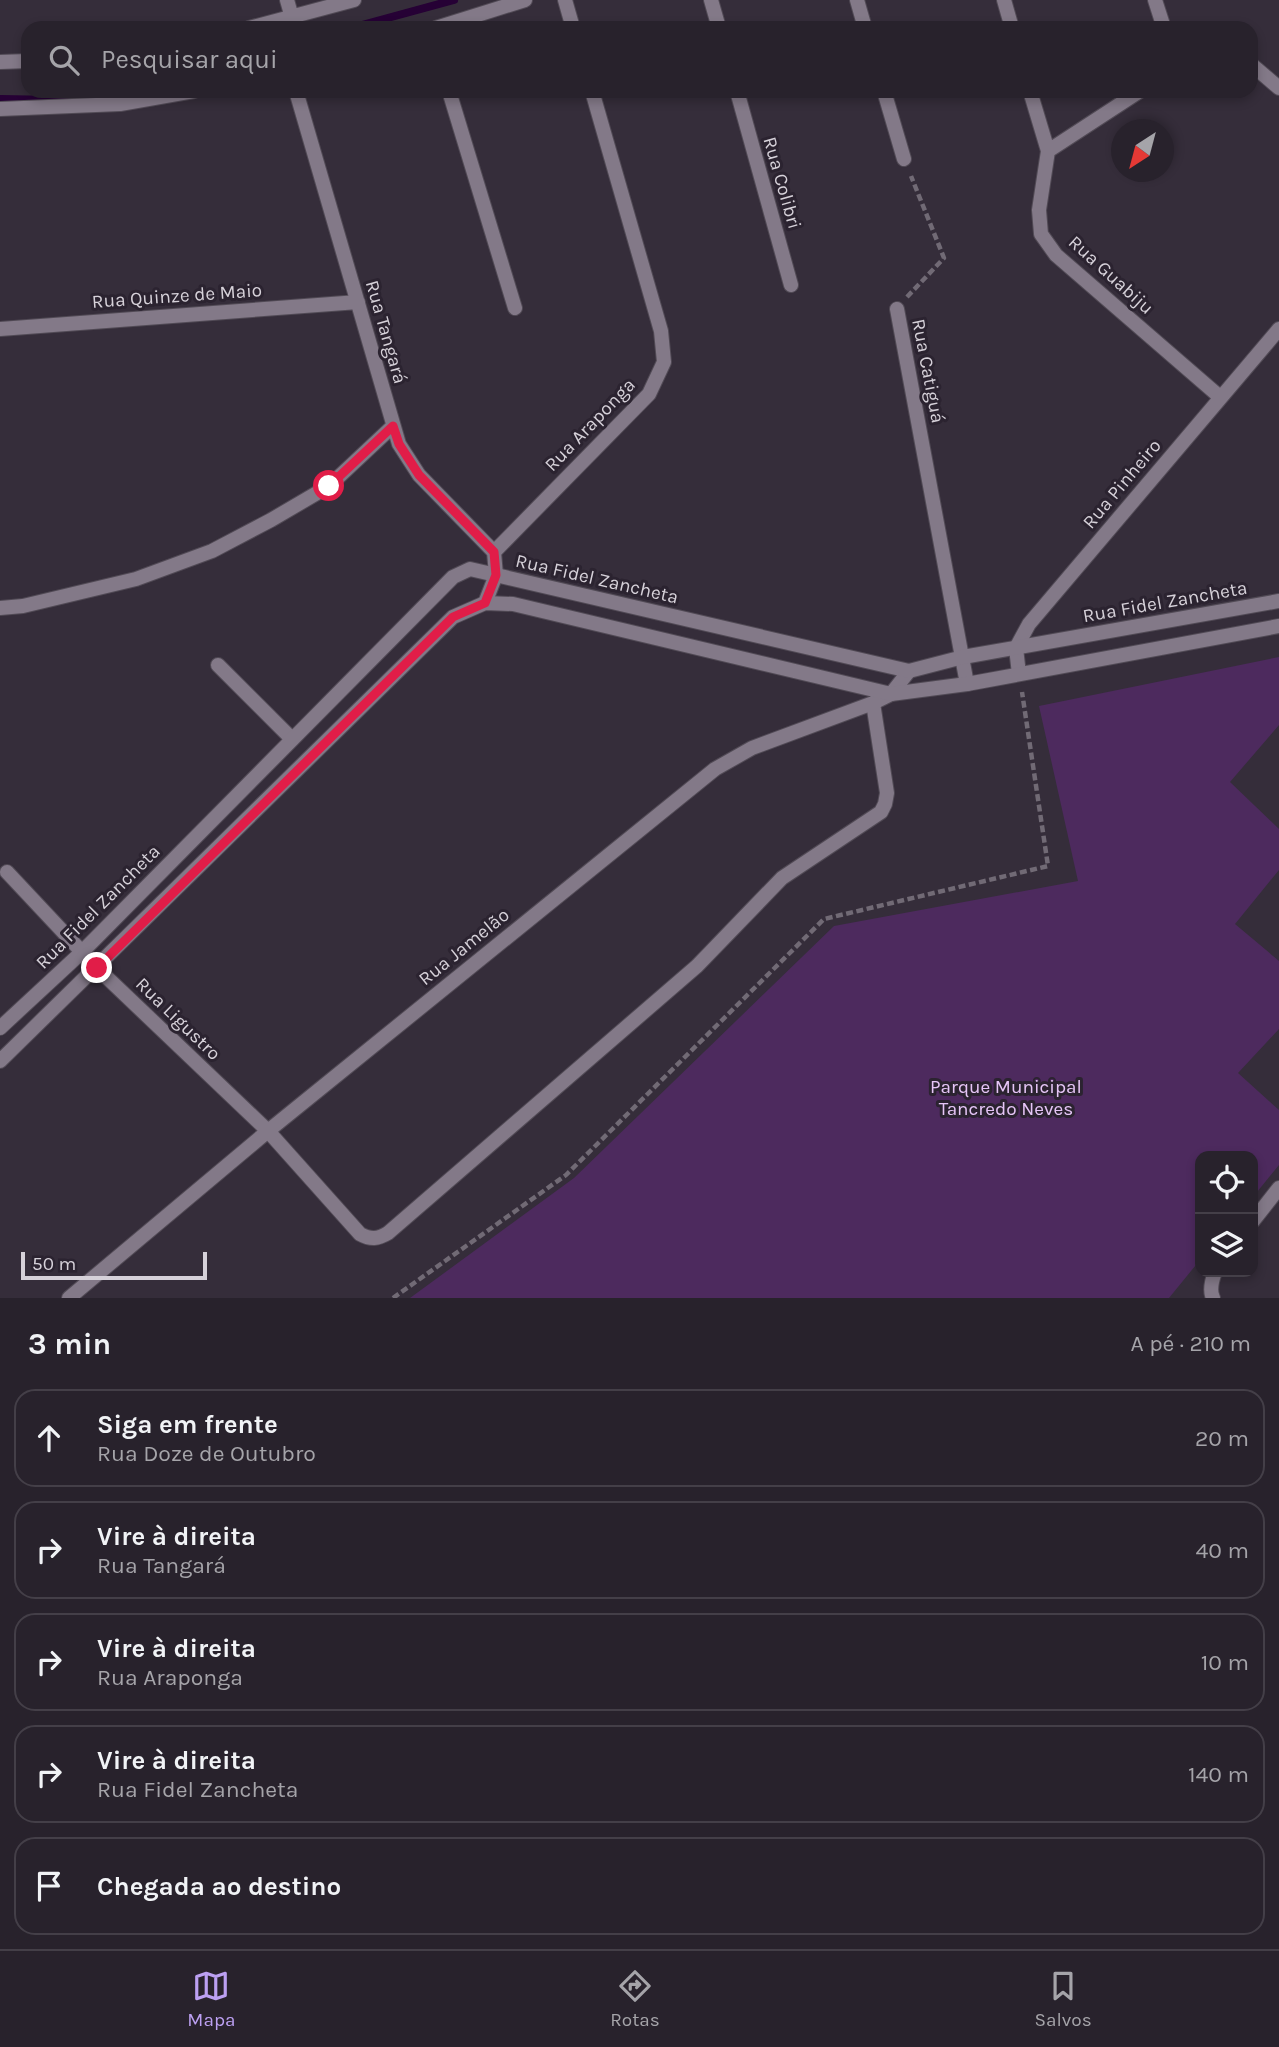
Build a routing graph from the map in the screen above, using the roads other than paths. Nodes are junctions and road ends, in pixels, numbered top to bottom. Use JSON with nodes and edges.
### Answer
{"nodes":[{"id":1,"x":287,"y":0,"type":"edge"},
{"id":2,"x":354,"y":0,"type":"edge"},
{"id":3,"x":526,"y":0,"type":"edge"},
{"id":4,"x":565,"y":0,"type":"edge"},
{"id":5,"x":711,"y":0,"type":"edge"},
{"id":6,"x":857,"y":0,"type":"edge"},
{"id":7,"x":1004,"y":0,"type":"edge"},
{"id":8,"x":1155,"y":0,"type":"edge"},
{"id":9,"x":293,"y":21,"type":"edge"},
{"id":10,"x":296,"y":21,"type":"edge"},
{"id":11,"x":458,"y":21,"type":"edge"},
{"id":12,"x":571,"y":21,"type":"edge"},
{"id":13,"x":717,"y":21,"type":"edge"},
{"id":14,"x":863,"y":21,"type":"edge"},
{"id":15,"x":1010,"y":21,"type":"edge"},
{"id":16,"x":1162,"y":21,"type":"edge"},
{"id":17,"x":21,"y":61,"type":"edge"},
{"id":18,"x":0,"y":62,"type":"edge"},
{"id":19,"x":1258,"y":70,"type":"edge"},
{"id":20,"x":1279,"y":88,"type":"edge"},
{"id":21,"x":154,"y":98,"type":"edge"},
{"id":22,"x":298,"y":98,"type":"edge"},
{"id":23,"x":451,"y":98,"type":"edge"},
{"id":24,"x":594,"y":98,"type":"edge"},
{"id":25,"x":739,"y":98,"type":"edge"},
{"id":26,"x":886,"y":98,"type":"edge"},
{"id":27,"x":1032,"y":98,"type":"edge"},
{"id":28,"x":1129,"y":98,"type":"edge"},
{"id":29,"x":0,"y":109,"type":"edge"},
{"id":30,"x":1048,"y":151,"type":"junction"},
{"id":31,"x":904,"y":159,"type":"road end"},
{"id":32,"x":791,"y":285,"type":"dead end"},
{"id":33,"x":358,"y":302,"type":"junction"},
{"id":34,"x":515,"y":308,"type":"dead end"},
{"id":35,"x":897,"y":309,"type":"road end"},
{"id":36,"x":0,"y":329,"type":"edge"},
{"id":37,"x":1279,"y":329,"type":"edge"},
{"id":38,"x":1220,"y":397,"type":"junction"},
{"id":39,"x":393,"y":426,"type":"junction"},
{"id":40,"x":494,"y":552,"type":"junction"},
{"id":41,"x":496,"y":575,"type":"junction"},
{"id":42,"x":1279,"y":601,"type":"edge"},
{"id":43,"x":485,"y":603,"type":"junction"},
{"id":44,"x":0,"y":608,"type":"edge"},
{"id":45,"x":1279,"y":626,"type":"edge"},
{"id":46,"x":1016,"y":648,"type":"junction"},
{"id":47,"x":963,"y":657,"type":"junction"},
{"id":48,"x":218,"y":665,"type":"dead end"},
{"id":49,"x":909,"y":671,"type":"junction"},
{"id":50,"x":1019,"y":674,"type":"junction"},
{"id":51,"x":967,"y":684,"type":"junction"},
{"id":52,"x":891,"y":694,"type":"junction"},
{"id":53,"x":873,"y":703,"type":"junction"},
{"id":54,"x":292,"y":739,"type":"junction"},
{"id":55,"x":7,"y":872,"type":"dead end"},
{"id":56,"x":82,"y":952,"type":"junction"},
{"id":57,"x":97,"y":968,"type":"junction"},
{"id":58,"x":0,"y":1028,"type":"edge"},
{"id":59,"x":0,"y":1061,"type":"edge"},
{"id":60,"x":268,"y":1131,"type":"junction"},
{"id":61,"x":1279,"y":1188,"type":"edge"},
{"id":62,"x":1258,"y":1215,"type":"edge"},
{"id":63,"x":1213,"y":1277,"type":"edge"},
{"id":64,"x":69,"y":1298,"type":"edge"},
{"id":65,"x":1213,"y":1298,"type":"edge"}],
"edges":[{"from":1,"to":9,"type":"street"},
{"from":2,"to":10,"type":"street"},
{"from":3,"to":11,"type":"street"},
{"from":4,"to":12,"type":"street"},
{"from":5,"to":13,"type":"street"},
{"from":6,"to":14,"type":"street"},
{"from":7,"to":15,"type":"street"},
{"from":8,"to":16,"type":"street"},
{"from":17,"to":18,"type":"street"},
{"from":19,"to":20,"type":"street"},
{"from":21,"to":29,"type":"street"},
{"from":22,"to":33,"type":"street","name":"Rua Tangará"},
{"from":23,"to":34,"type":"street"},
{"from":24,"to":40,"type":"street","name":"Rua Araponga"},
{"from":25,"to":32,"type":"street","name":"Rua Colibri"},
{"from":26,"to":31,"type":"street"},
{"from":27,"to":30,"type":"street"},
{"from":28,"to":30,"type":"street"},
{"from":30,"to":38,"type":"street","name":"Rua Guabiju"},
{"from":33,"to":36,"type":"street","name":"Rua Quinze de Maio"},
{"from":33,"to":39,"type":"street","name":"Rua Tangará"},
{"from":35,"to":47,"type":"street","name":"Rua Catiguá"},
{"from":37,"to":38,"type":"street","name":"Rua Pinheiro"},
{"from":38,"to":46,"type":"street","name":"Rua Pinheiro"},
{"from":39,"to":40,"type":"street","name":"Rua Tangará"},
{"from":39,"to":44,"type":"street"},
{"from":40,"to":41,"type":"street"},
{"from":41,"to":43,"type":"street"},
{"from":41,"to":49,"type":"street","name":"Rua Fidel Zancheta"},
{"from":41,"to":54,"type":"street","name":"Rua Fidel Zancheta"},
{"from":42,"to":46,"type":"street","name":"Rua Fidel Zancheta"},
{"from":43,"to":52,"type":"street"},
{"from":43,"to":57,"type":"street"},
{"from":45,"to":50,"type":"street"},
{"from":46,"to":47,"type":"street","name":"Rua Fidel Zancheta"},
{"from":46,"to":50,"type":"street"},
{"from":47,"to":49,"type":"street","name":"Rua Fidel Zancheta"},
{"from":47,"to":51,"type":"street","name":"Rua Catiguá"},
{"from":48,"to":54,"type":"street"},
{"from":49,"to":52,"type":"street","name":"Rua Jamelão"},
{"from":50,"to":51,"type":"street"},
{"from":51,"to":52,"type":"street"},
{"from":52,"to":53,"type":"street","name":"Rua Jamelão"},
{"from":53,"to":60,"type":"street","name":"Rua Jamelão"},
{"from":53,"to":60,"type":"street","name":"Rua Ligustro"},
{"from":54,"to":56,"type":"street","name":"Rua Fidel Zancheta"},
{"from":55,"to":56,"type":"street","name":"Rua Ligustro"},
{"from":56,"to":57,"type":"street","name":"Rua Ligustro"},
{"from":56,"to":58,"type":"street","name":"Rua Fidel Zancheta"},
{"from":57,"to":59,"type":"street"},
{"from":57,"to":60,"type":"street","name":"Rua Ligustro"},
{"from":60,"to":64,"type":"street","name":"Rua Jamelão"},
{"from":61,"to":62,"type":"street"},
{"from":63,"to":65,"type":"street"}]}
